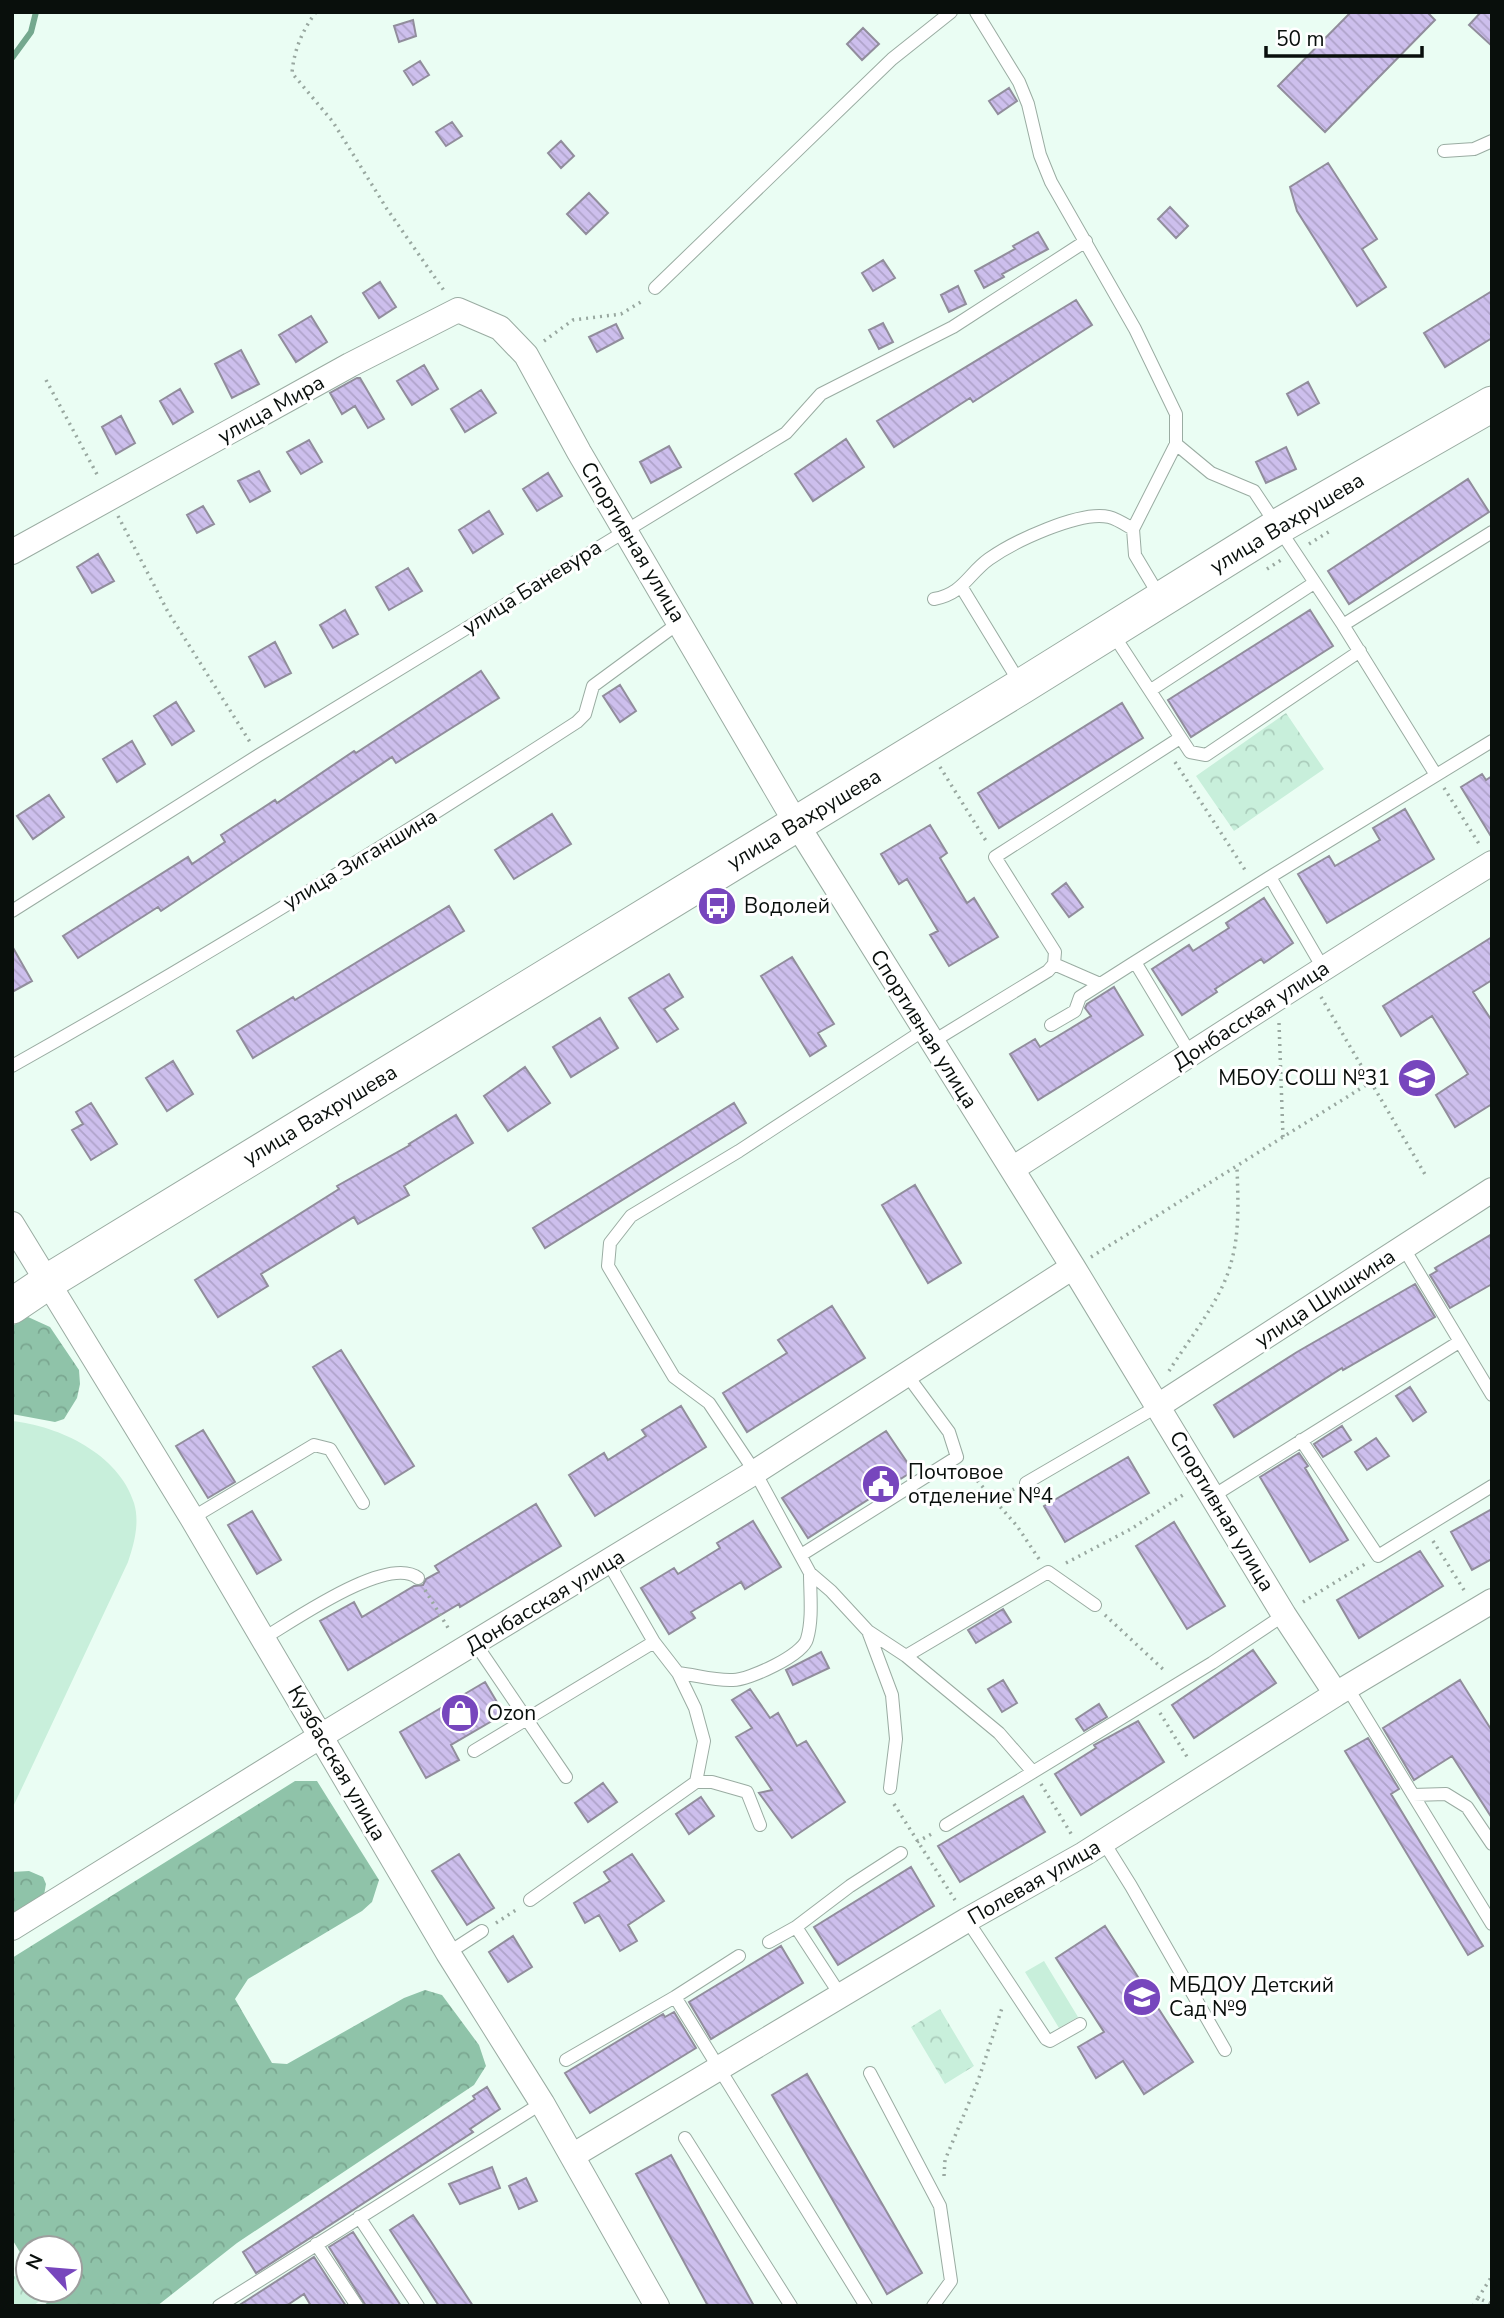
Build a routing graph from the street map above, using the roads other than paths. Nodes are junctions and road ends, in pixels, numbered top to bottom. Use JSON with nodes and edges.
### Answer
{"nodes":[{"id":1,"x":951,"y":12,"type":"edge"},
{"id":2,"x":976,"y":12,"type":"edge"},
{"id":3,"x":1492,"y":141,"type":"edge"},
{"id":4,"x":1444,"y":152,"type":"dead end"},
{"id":5,"x":1086,"y":241,"type":"junction"},
{"id":6,"x":655,"y":288,"type":"road end"},
{"id":7,"x":526,"y":355,"type":"joint"},
{"id":8,"x":1492,"y":404,"type":"edge"},
{"id":9,"x":1176,"y":443,"type":"junction"},
{"id":10,"x":1279,"y":526,"type":"junction"},
{"id":11,"x":626,"y":529,"type":"junction"},
{"id":12,"x":1133,"y":529,"type":"junction"},
{"id":13,"x":1492,"y":532,"type":"edge"},
{"id":14,"x":12,"y":552,"type":"edge"},
{"id":15,"x":1314,"y":583,"type":"junction"},
{"id":16,"x":962,"y":587,"type":"junction"},
{"id":17,"x":934,"y":599,"type":"dead end"},
{"id":18,"x":1161,"y":599,"type":"junction"},
{"id":19,"x":680,"y":622,"type":"junction"},
{"id":20,"x":1343,"y":625,"type":"junction"},
{"id":21,"x":1111,"y":630,"type":"junction"},
{"id":22,"x":1360,"y":652,"type":"junction"},
{"id":23,"x":1022,"y":686,"type":"junction"},
{"id":24,"x":1150,"y":690,"type":"junction"},
{"id":25,"x":1180,"y":738,"type":"junction"},
{"id":26,"x":1492,"y":741,"type":"edge"},
{"id":27,"x":1436,"y":775,"type":"junction"},
{"id":28,"x":796,"y":823,"type":"junction"},
{"id":29,"x":1491,"y":863,"type":"edge"},
{"id":30,"x":1270,"y":877,"type":"junction"},
{"id":31,"x":12,"y":911,"type":"edge"},
{"id":32,"x":1135,"y":962,"type":"junction"},
{"id":33,"x":1054,"y":964,"type":"junction"},
{"id":34,"x":1316,"y":972,"type":"junction"},
{"id":35,"x":1100,"y":984,"type":"junction"},
{"id":36,"x":1051,"y":1025,"type":"dead end"},
{"id":37,"x":928,"y":1036,"type":"junction"},
{"id":38,"x":1191,"y":1055,"type":"junction"},
{"id":39,"x":12,"y":1066,"type":"edge"},
{"id":40,"x":1012,"y":1169,"type":"junction"},
{"id":41,"x":1492,"y":1190,"type":"edge"},
{"id":42,"x":12,"y":1224,"type":"edge"},
{"id":43,"x":1403,"y":1247,"type":"junction"},
{"id":44,"x":1073,"y":1267,"type":"junction"},
{"id":45,"x":49,"y":1281,"type":"junction"},
{"id":46,"x":12,"y":1306,"type":"edge"},
{"id":47,"x":1459,"y":1342,"type":"junction"},
{"id":48,"x":907,"y":1375,"type":"junction"},
{"id":49,"x":1492,"y":1395,"type":"edge"},
{"id":50,"x":1155,"y":1401,"type":"junction"},
{"id":51,"x":1301,"y":1440,"type":"junction"},
{"id":52,"x":755,"y":1472,"type":"junction"},
{"id":53,"x":1026,"y":1483,"type":"dead end"},
{"id":54,"x":1492,"y":1486,"type":"edge"},
{"id":55,"x":1208,"y":1489,"type":"junction"},
{"id":56,"x":363,"y":1503,"type":"dead end"},
{"id":57,"x":192,"y":1518,"type":"junction"},
{"id":58,"x":801,"y":1555,"type":"junction"},
{"id":59,"x":608,"y":1562,"type":"junction"},
{"id":60,"x":810,"y":1573,"type":"junction"},
{"id":61,"x":418,"y":1578,"type":"road end"},
{"id":62,"x":1095,"y":1605,"type":"road end"},
{"id":63,"x":1484,"y":1606,"type":"edge"},
{"id":64,"x":1284,"y":1615,"type":"junction"},
{"id":65,"x":868,"y":1631,"type":"junction"},
{"id":66,"x":264,"y":1638,"type":"junction"},
{"id":67,"x":654,"y":1642,"type":"junction"},
{"id":68,"x":469,"y":1647,"type":"junction"},
{"id":69,"x":906,"y":1657,"type":"junction"},
{"id":70,"x":678,"y":1673,"type":"junction"},
{"id":71,"x":1342,"y":1691,"type":"junction"},
{"id":72,"x":526,"y":1720,"type":"junction"},
{"id":73,"x":321,"y":1735,"type":"junction"},
{"id":74,"x":474,"y":1751,"type":"dead end"},
{"id":75,"x":1034,"y":1772,"type":"junction"},
{"id":76,"x":566,"y":1777,"type":"dead end"},
{"id":77,"x":696,"y":1782,"type":"junction"},
{"id":78,"x":890,"y":1788,"type":"road end"},
{"id":79,"x":1412,"y":1794,"type":"junction"},
{"id":80,"x":760,"y":1825,"type":"dead end"},
{"id":81,"x":947,"y":1825,"type":"road end"},
{"id":82,"x":1492,"y":1844,"type":"edge"},
{"id":83,"x":1093,"y":1848,"type":"junction"},
{"id":84,"x":901,"y":1853,"type":"road end"},
{"id":85,"x":530,"y":1900,"type":"road end"},
{"id":86,"x":967,"y":1920,"type":"junction"},
{"id":87,"x":1492,"y":1924,"type":"edge"},
{"id":88,"x":796,"y":1927,"type":"junction"},
{"id":89,"x":12,"y":1928,"type":"edge"},
{"id":90,"x":482,"y":1931,"type":"road end"},
{"id":91,"x":769,"y":1942,"type":"dead end"},
{"id":92,"x":448,"y":1954,"type":"junction"},
{"id":93,"x":739,"y":1956,"type":"dead end"},
{"id":94,"x":841,"y":1996,"type":"junction"},
{"id":95,"x":676,"y":1997,"type":"junction"},
{"id":96,"x":1080,"y":2024,"type":"dead end"},
{"id":97,"x":1225,"y":2050,"type":"dead end"},
{"id":98,"x":566,"y":2060,"type":"dead end"},
{"id":99,"x":720,"y":2068,"type":"junction"},
{"id":100,"x":870,"y":2074,"type":"dead end"},
{"id":101,"x":542,"y":2103,"type":"junction"},
{"id":102,"x":685,"y":2138,"type":"dead end"},
{"id":103,"x":572,"y":2156,"type":"junction"},
{"id":104,"x":359,"y":2217,"type":"junction"},
{"id":105,"x":316,"y":2245,"type":"junction"},
{"id":106,"x":219,"y":2306,"type":"edge"},
{"id":107,"x":357,"y":2306,"type":"edge"},
{"id":108,"x":418,"y":2306,"type":"edge"},
{"id":109,"x":657,"y":2306,"type":"edge"},
{"id":110,"x":791,"y":2306,"type":"edge"},
{"id":111,"x":866,"y":2306,"type":"edge"},
{"id":112,"x":933,"y":2306,"type":"edge"}],
"edges":[{"from":1,"to":6,"type":"lane"},
{"from":2,"to":5,"type":"lane"},
{"from":3,"to":4,"type":"lane"},
{"from":5,"to":9,"type":"lane"},
{"from":5,"to":11,"type":"lane","name":"улица Баневура"},
{"from":7,"to":11,"type":"street","name":"Спортивная улица"},
{"from":7,"to":14,"type":"street","name":"улица Мира"},
{"from":8,"to":10,"type":"main road","name":"улица Вахрушева"},
{"from":9,"to":10,"type":"lane"},
{"from":9,"to":12,"type":"lane"},
{"from":10,"to":15,"type":"lane"},
{"from":10,"to":18,"type":"main road","name":"улица Вахрушева"},
{"from":11,"to":19,"type":"street","name":"Спортивная улица"},
{"from":11,"to":31,"type":"lane","name":"улица Баневура"},
{"from":12,"to":16,"type":"lane"},
{"from":12,"to":18,"type":"lane"},
{"from":13,"to":20,"type":"lane"},
{"from":15,"to":20,"type":"lane"},
{"from":15,"to":24,"type":"lane"},
{"from":16,"to":17,"type":"lane"},
{"from":16,"to":23,"type":"lane"},
{"from":18,"to":21,"type":"main road","name":"улица Вахрушева"},
{"from":19,"to":28,"type":"street","name":"Спортивная улица"},
{"from":19,"to":39,"type":"lane","name":"улица Зиганшина"},
{"from":20,"to":22,"type":"lane"},
{"from":21,"to":23,"type":"main road","name":"улица Вахрушева"},
{"from":21,"to":24,"type":"lane"},
{"from":22,"to":25,"type":"lane"},
{"from":22,"to":27,"type":"lane"},
{"from":23,"to":28,"type":"main road","name":"улица Вахрушева"},
{"from":24,"to":25,"type":"lane"},
{"from":25,"to":33,"type":"lane"},
{"from":26,"to":27,"type":"lane"},
{"from":27,"to":30,"type":"lane"},
{"from":28,"to":37,"type":"street","name":"Спортивная улица"},
{"from":28,"to":45,"type":"main road","name":"улица Вахрушева"},
{"from":29,"to":34,"type":"street","name":"Донбасская улица"},
{"from":30,"to":32,"type":"lane"},
{"from":30,"to":34,"type":"lane"},
{"from":32,"to":35,"type":"lane"},
{"from":32,"to":38,"type":"lane"},
{"from":33,"to":35,"type":"lane"},
{"from":33,"to":37,"type":"lane"},
{"from":34,"to":38,"type":"street","name":"Донбасская улица"},
{"from":35,"to":36,"type":"lane"},
{"from":37,"to":40,"type":"street","name":"Спортивная улица"},
{"from":37,"to":52,"type":"lane"},
{"from":38,"to":40,"type":"street","name":"Донбасская улица"},
{"from":40,"to":44,"type":"street","name":"Спортивная улица"},
{"from":41,"to":43,"type":"street","name":"улица Шишкина"},
{"from":42,"to":45,"type":"street","name":"Кузбасская улица"},
{"from":43,"to":47,"type":"lane"},
{"from":43,"to":50,"type":"street","name":"улица Шишкина"},
{"from":44,"to":48,"type":"street","name":"Донбасская улица"},
{"from":44,"to":50,"type":"street","name":"Спортивная улица"},
{"from":45,"to":46,"type":"main road","name":"улица Вахрушева"},
{"from":45,"to":57,"type":"street","name":"Кузбасская улица"},
{"from":47,"to":49,"type":"lane"},
{"from":47,"to":51,"type":"lane"},
{"from":48,"to":52,"type":"street","name":"Донбасская улица"},
{"from":48,"to":58,"type":"lane"},
{"from":50,"to":53,"type":"lane"},
{"from":50,"to":55,"type":"street","name":"Спортивная улица"},
{"from":51,"to":54,"type":"lane"},
{"from":51,"to":55,"type":"lane"},
{"from":52,"to":58,"type":"lane"},
{"from":52,"to":59,"type":"street","name":"Донбасская улица"},
{"from":55,"to":64,"type":"street","name":"Спортивная улица"},
{"from":56,"to":57,"type":"lane"},
{"from":57,"to":66,"type":"street","name":"Кузбасская улица"},
{"from":58,"to":60,"type":"lane"},
{"from":59,"to":67,"type":"lane"},
{"from":59,"to":68,"type":"street","name":"Донбасская улица"},
{"from":60,"to":65,"type":"lane"},
{"from":60,"to":70,"type":"lane"},
{"from":61,"to":66,"type":"lane"},
{"from":62,"to":69,"type":"lane"},
{"from":63,"to":71,"type":"street","name":"Полевая улица"},
{"from":64,"to":71,"type":"street","name":"Спортивная улица"},
{"from":64,"to":75,"type":"lane"},
{"from":65,"to":69,"type":"lane"},
{"from":65,"to":78,"type":"lane"},
{"from":66,"to":73,"type":"street","name":"Кузбасская улица"},
{"from":67,"to":70,"type":"lane"},
{"from":67,"to":72,"type":"lane"},
{"from":68,"to":72,"type":"lane"},
{"from":68,"to":73,"type":"street","name":"Донбасская улица"},
{"from":69,"to":75,"type":"lane"},
{"from":70,"to":77,"type":"lane"},
{"from":71,"to":79,"type":"lane"},
{"from":71,"to":83,"type":"street","name":"Полевая улица"},
{"from":72,"to":74,"type":"lane"},
{"from":72,"to":76,"type":"lane"},
{"from":73,"to":89,"type":"street","name":"Донбасская улица"},
{"from":73,"to":92,"type":"street","name":"Кузбасская улица"},
{"from":75,"to":81,"type":"lane"},
{"from":77,"to":80,"type":"lane"},
{"from":77,"to":85,"type":"lane"},
{"from":79,"to":82,"type":"lane"},
{"from":79,"to":87,"type":"lane"},
{"from":83,"to":86,"type":"street","name":"Полевая улица"},
{"from":83,"to":97,"type":"lane"},
{"from":84,"to":88,"type":"lane"},
{"from":86,"to":94,"type":"street","name":"Полевая улица"},
{"from":86,"to":96,"type":"lane"},
{"from":88,"to":91,"type":"lane"},
{"from":88,"to":94,"type":"lane"},
{"from":90,"to":92,"type":"lane"},
{"from":92,"to":101,"type":"street","name":"Кузбасская улица"},
{"from":93,"to":95,"type":"lane"},
{"from":94,"to":99,"type":"street","name":"Полевая улица"},
{"from":95,"to":98,"type":"lane"},
{"from":95,"to":99,"type":"lane"},
{"from":99,"to":103,"type":"street","name":"Полевая улица"},
{"from":99,"to":111,"type":"lane"},
{"from":100,"to":112,"type":"lane"},
{"from":101,"to":103,"type":"street","name":"Кузбасская улица"},
{"from":101,"to":104,"type":"lane"},
{"from":102,"to":110,"type":"lane"},
{"from":103,"to":109,"type":"street","name":"Кузбасская улица"},
{"from":104,"to":105,"type":"lane"},
{"from":104,"to":108,"type":"lane"},
{"from":105,"to":106,"type":"lane"},
{"from":105,"to":107,"type":"lane"}]}
